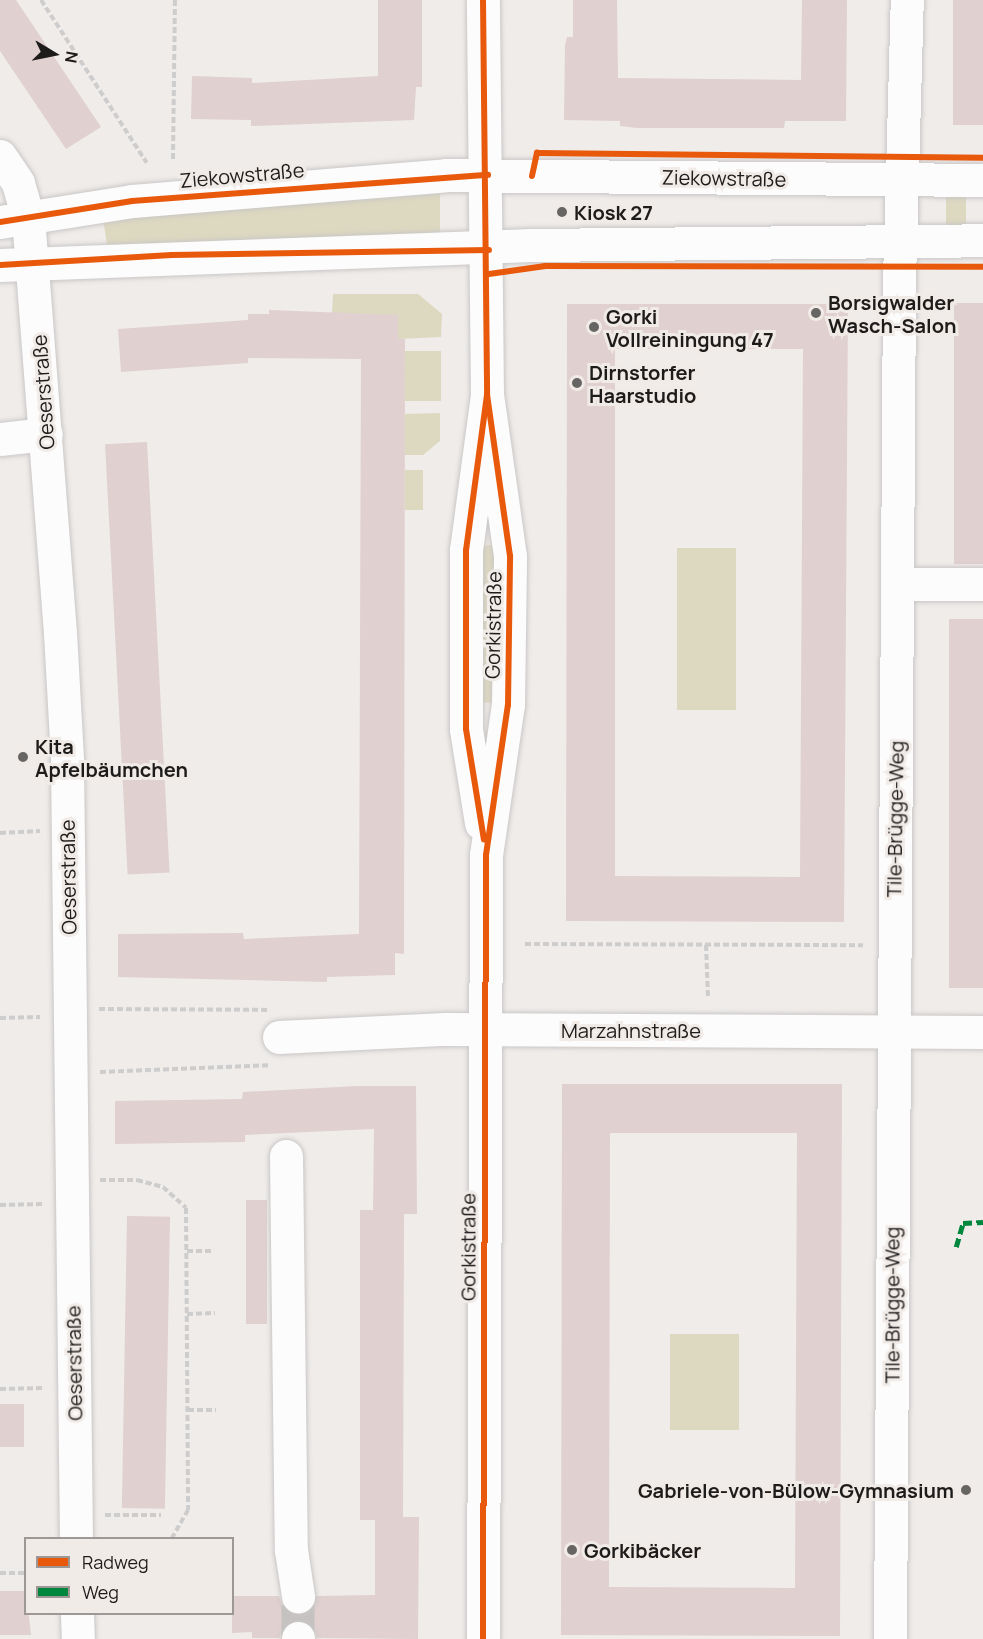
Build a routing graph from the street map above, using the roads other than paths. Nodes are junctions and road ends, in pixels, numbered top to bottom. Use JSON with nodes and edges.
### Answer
{"nodes":[{"id":1,"x":483,"y":0,"type":"edge"},
{"id":2,"x":907,"y":0,"type":"edge"},
{"id":3,"x":0,"y":156,"type":"edge"},
{"id":4,"x":488,"y":175,"type":"junction"},
{"id":5,"x":983,"y":180,"type":"edge"},
{"id":6,"x":902,"y":181,"type":"junction"},
{"id":7,"x":14,"y":220,"type":"edge"},
{"id":8,"x":900,"y":239,"type":"junction"},
{"id":9,"x":983,"y":240,"type":"edge"},
{"id":10,"x":489,"y":250,"type":"junction"},
{"id":11,"x":33,"y":262,"type":"junction"},
{"id":12,"x":0,"y":265,"type":"edge"},
{"id":13,"x":487,"y":395,"type":"junction"},
{"id":14,"x":46,"y":434,"type":"junction"},
{"id":15,"x":0,"y":439,"type":"edge"},
{"id":16,"x":897,"y":584,"type":"junction"},
{"id":17,"x":983,"y":584,"type":"edge"},
{"id":18,"x":486,"y":855,"type":"junction"},
{"id":19,"x":485,"y":1029,"type":"junction"},
{"id":20,"x":894,"y":1032,"type":"junction"},
{"id":21,"x":983,"y":1032,"type":"edge"},
{"id":22,"x":279,"y":1037,"type":"road end"},
{"id":23,"x":286,"y":1156,"type":"dead end"},
{"id":24,"x":84,"y":1527,"type":"edge"},
{"id":25,"x":298,"y":1596,"type":"tunnel mouth"},
{"id":26,"x":77,"y":1615,"type":"edge"},
{"id":27,"x":78,"y":1639,"type":"edge"},
{"id":28,"x":483,"y":1639,"type":"edge"},
{"id":29,"x":890,"y":1639,"type":"edge"}],
"edges":[{"from":1,"to":4,"type":"street","name":"Gorkistraße"},
{"from":2,"to":6,"type":"street","name":"Tile-Brügge-Weg"},
{"from":3,"to":7,"type":"street","name":"Oeserstraße"},
{"from":4,"to":6,"type":"street","name":"Ziekowstraße"},
{"from":4,"to":7,"type":"street","name":"Ziekowstraße"},
{"from":4,"to":10,"type":"street","name":"Gorkistraße"},
{"from":5,"to":6,"type":"street","name":"Ziekowstraße"},
{"from":6,"to":8,"type":"street","name":"Tile-Brügge-Weg"},
{"from":7,"to":11,"type":"street","name":"Oeserstraße"},
{"from":8,"to":9,"type":"street"},
{"from":8,"to":10,"type":"street"},
{"from":8,"to":16,"type":"street","name":"Tile-Brügge-Weg"},
{"from":10,"to":11,"type":"street"},
{"from":10,"to":13,"type":"street","name":"Gorkistraße"},
{"from":11,"to":12,"type":"street"},
{"from":11,"to":14,"type":"street","name":"Oeserstraße"},
{"from":13,"to":18,"type":"street","name":"Gorkistraße"},
{"from":13,"to":18,"type":"street","name":"Gorkistraße"},
{"from":14,"to":15,"type":"street"},
{"from":14,"to":24,"type":"street","name":"Oeserstraße"},
{"from":16,"to":17,"type":"street"},
{"from":16,"to":20,"type":"street","name":"Tile-Brügge-Weg"},
{"from":18,"to":19,"type":"street","name":"Gorkistraße"},
{"from":19,"to":20,"type":"street","name":"Marzahnstraße"},
{"from":19,"to":22,"type":"street","name":"Marzahnstraße"},
{"from":19,"to":28,"type":"street","name":"Gorkistraße"},
{"from":20,"to":21,"type":"street","name":"Marzahnstraße"},
{"from":20,"to":29,"type":"street","name":"Tile-Brügge-Weg"},
{"from":23,"to":25,"type":"street"},
{"from":26,"to":27,"type":"street"}]}
